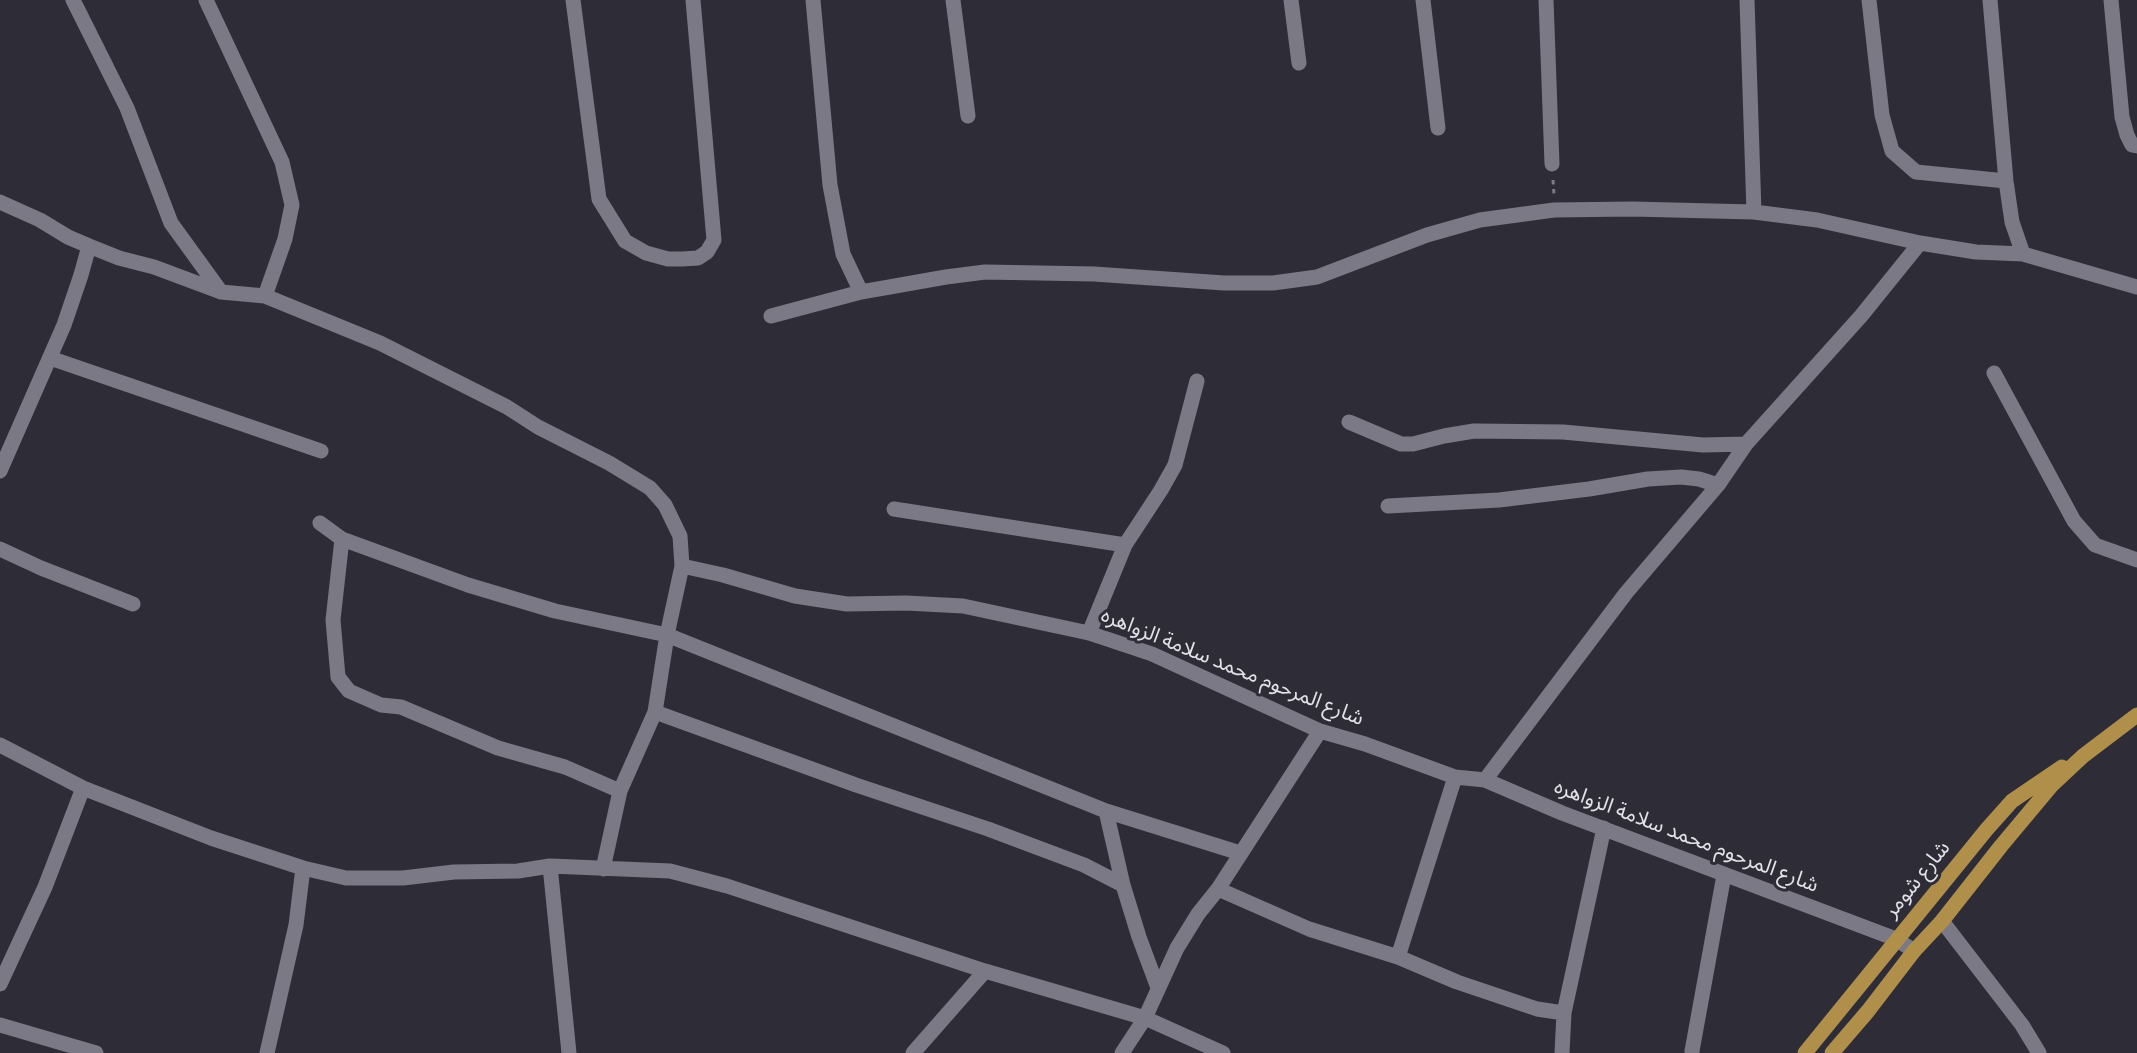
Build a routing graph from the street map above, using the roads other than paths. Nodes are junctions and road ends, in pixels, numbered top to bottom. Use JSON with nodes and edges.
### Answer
{"nodes":[{"id":1,"x":73,"y":0,"type":"edge"},
{"id":2,"x":206,"y":0,"type":"edge"},
{"id":3,"x":573,"y":0,"type":"edge"},
{"id":4,"x":693,"y":0,"type":"edge"},
{"id":5,"x":813,"y":0,"type":"edge"},
{"id":6,"x":953,"y":0,"type":"edge"},
{"id":7,"x":1291,"y":0,"type":"edge"},
{"id":8,"x":1423,"y":0,"type":"edge"},
{"id":9,"x":1546,"y":0,"type":"edge"},
{"id":10,"x":1748,"y":0,"type":"edge"},
{"id":11,"x":1869,"y":0,"type":"edge"},
{"id":12,"x":1990,"y":0,"type":"edge"},
{"id":13,"x":2111,"y":0,"type":"edge"},
{"id":14,"x":1299,"y":63,"type":"dead end"},
{"id":15,"x":968,"y":116,"type":"dead end"},
{"id":16,"x":1438,"y":128,"type":"dead end"},
{"id":17,"x":2137,"y":146,"type":"edge"},
{"id":18,"x":1552,"y":164,"type":"road end"},
{"id":19,"x":2006,"y":181,"type":"junction"},
{"id":20,"x":0,"y":202,"type":"edge"},
{"id":21,"x":1754,"y":212,"type":"junction"},
{"id":22,"x":1920,"y":243,"type":"junction"},
{"id":23,"x":89,"y":246,"type":"junction"},
{"id":24,"x":2023,"y":254,"type":"junction"},
{"id":25,"x":2137,"y":287,"type":"edge"},
{"id":26,"x":221,"y":292,"type":"junction"},
{"id":27,"x":861,"y":292,"type":"junction"},
{"id":28,"x":265,"y":296,"type":"junction"},
{"id":29,"x":771,"y":316,"type":"dead end"},
{"id":30,"x":50,"y":358,"type":"junction"},
{"id":31,"x":1994,"y":373,"type":"dead end"},
{"id":32,"x":1197,"y":381,"type":"dead end"},
{"id":33,"x":1349,"y":422,"type":"dead end"},
{"id":34,"x":1746,"y":444,"type":"junction"},
{"id":35,"x":321,"y":451,"type":"dead end"},
{"id":36,"x":0,"y":471,"type":"edge"},
{"id":37,"x":1718,"y":486,"type":"junction"},
{"id":38,"x":1388,"y":506,"type":"dead end"},
{"id":39,"x":894,"y":509,"type":"dead end"},
{"id":40,"x":320,"y":523,"type":"dead end"},
{"id":41,"x":342,"y":539,"type":"junction"},
{"id":42,"x":1125,"y":545,"type":"junction"},
{"id":43,"x":0,"y":549,"type":"edge"},
{"id":44,"x":2137,"y":560,"type":"edge"},
{"id":45,"x":682,"y":566,"type":"junction"},
{"id":46,"x":133,"y":604,"type":"dead end"},
{"id":47,"x":1089,"y":633,"type":"junction"},
{"id":48,"x":667,"y":635,"type":"junction"},
{"id":49,"x":655,"y":712,"type":"junction"},
{"id":50,"x":2137,"y":715,"type":"edge"},
{"id":51,"x":1320,"y":731,"type":"junction"},
{"id":52,"x":0,"y":745,"type":"edge"},
{"id":53,"x":2083,"y":756,"type":"junction"},
{"id":54,"x":1455,"y":777,"type":"junction"},
{"id":55,"x":1485,"y":780,"type":"junction"},
{"id":56,"x":83,"y":788,"type":"junction"},
{"id":57,"x":620,"y":791,"type":"junction"},
{"id":58,"x":1106,"y":810,"type":"junction"},
{"id":59,"x":1604,"y":828,"type":"junction"},
{"id":60,"x":1240,"y":853,"type":"junction"},
{"id":61,"x":550,"y":867,"type":"junction"},
{"id":62,"x":303,"y":868,"type":"junction"},
{"id":63,"x":603,"y":869,"type":"junction"},
{"id":64,"x":1724,"y":875,"type":"junction"},
{"id":65,"x":1124,"y":885,"type":"junction"},
{"id":66,"x":1218,"y":889,"type":"junction"},
{"id":67,"x":1942,"y":921,"type":"junction"},
{"id":68,"x":1896,"y":939,"type":"junction"},
{"id":69,"x":1914,"y":951,"type":"junction"},
{"id":70,"x":1398,"y":957,"type":"junction"},
{"id":71,"x":985,"y":970,"type":"junction"},
{"id":72,"x":0,"y":984,"type":"edge"},
{"id":73,"x":1158,"y":988,"type":"junction"},
{"id":74,"x":1564,"y":1013,"type":"junction"},
{"id":75,"x":1145,"y":1018,"type":"junction"},
{"id":76,"x":0,"y":1025,"type":"edge"},
{"id":77,"x":1692,"y":1051,"type":"dead end"},
{"id":78,"x":96,"y":1053,"type":"edge"},
{"id":79,"x":267,"y":1053,"type":"edge"},
{"id":80,"x":569,"y":1053,"type":"edge"},
{"id":81,"x":913,"y":1053,"type":"edge"},
{"id":82,"x":1122,"y":1053,"type":"edge"},
{"id":83,"x":1223,"y":1053,"type":"edge"},
{"id":84,"x":1562,"y":1053,"type":"edge"},
{"id":85,"x":1805,"y":1053,"type":"edge"},
{"id":86,"x":1832,"y":1053,"type":"edge"},
{"id":87,"x":2040,"y":1053,"type":"edge"}],
"edges":[{"from":1,"to":26,"type":"street"},
{"from":2,"to":28,"type":"street"},
{"from":3,"to":4,"type":"street"},
{"from":5,"to":27,"type":"street"},
{"from":6,"to":15,"type":"street"},
{"from":7,"to":14,"type":"street"},
{"from":8,"to":16,"type":"street"},
{"from":9,"to":18,"type":"street"},
{"from":10,"to":21,"type":"street"},
{"from":11,"to":19,"type":"street"},
{"from":12,"to":19,"type":"street"},
{"from":13,"to":17,"type":"street"},
{"from":19,"to":24,"type":"street"},
{"from":20,"to":23,"type":"street"},
{"from":21,"to":22,"type":"street"},
{"from":21,"to":27,"type":"street"},
{"from":22,"to":24,"type":"street"},
{"from":22,"to":34,"type":"street"},
{"from":23,"to":26,"type":"street"},
{"from":23,"to":30,"type":"street"},
{"from":24,"to":25,"type":"street"},
{"from":26,"to":28,"type":"street"},
{"from":27,"to":29,"type":"street"},
{"from":28,"to":45,"type":"street"},
{"from":30,"to":35,"type":"street"},
{"from":30,"to":36,"type":"street"},
{"from":31,"to":44,"type":"street"},
{"from":32,"to":42,"type":"street"},
{"from":33,"to":34,"type":"street"},
{"from":34,"to":37,"type":"street"},
{"from":37,"to":38,"type":"street"},
{"from":37,"to":55,"type":"street"},
{"from":39,"to":42,"type":"street"},
{"from":40,"to":41,"type":"street"},
{"from":41,"to":48,"type":"street"},
{"from":41,"to":57,"type":"street"},
{"from":42,"to":47,"type":"street"},
{"from":43,"to":46,"type":"street"},
{"from":45,"to":47,"type":"street","name":"شارع المرحوم محمد سلامة الزواهره"},
{"from":45,"to":48,"type":"street"},
{"from":47,"to":51,"type":"street","name":"شارع المرحوم محمد سلامة الزواهره"},
{"from":48,"to":49,"type":"street"},
{"from":48,"to":58,"type":"street"},
{"from":49,"to":57,"type":"street"},
{"from":49,"to":65,"type":"street"},
{"from":50,"to":53,"type":"main road","name":"شارع شومر"},
{"from":51,"to":54,"type":"street","name":"شارع المرحوم محمد سلامة الزواهره"},
{"from":51,"to":60,"type":"street"},
{"from":52,"to":56,"type":"street"},
{"from":53,"to":67,"type":"main road","name":"شارع شومر"},
{"from":53,"to":68,"type":"main road","name":"شارع شومر"},
{"from":54,"to":55,"type":"street","name":"شارع المرحوم محمد سلامة الزواهره"},
{"from":54,"to":70,"type":"street"},
{"from":55,"to":59,"type":"street","name":"شارع المرحوم محمد سلامة الزواهره"},
{"from":56,"to":62,"type":"street"},
{"from":56,"to":72,"type":"street"},
{"from":57,"to":63,"type":"street"},
{"from":58,"to":60,"type":"street"},
{"from":58,"to":65,"type":"street"},
{"from":59,"to":64,"type":"street","name":"شارع المرحوم محمد سلامة الزواهره"},
{"from":59,"to":74,"type":"street"},
{"from":60,"to":66,"type":"street"},
{"from":61,"to":62,"type":"street"},
{"from":61,"to":63,"type":"street"},
{"from":61,"to":80,"type":"street"},
{"from":62,"to":79,"type":"street"},
{"from":63,"to":71,"type":"street"},
{"from":64,"to":68,"type":"street","name":"شارع المرحوم محمد سلامة الزواهره"},
{"from":64,"to":77,"type":"street"},
{"from":65,"to":73,"type":"street"},
{"from":66,"to":70,"type":"street"},
{"from":66,"to":73,"type":"street"},
{"from":67,"to":69,"type":"main road","name":"شارع شومر"},
{"from":67,"to":87,"type":"street"},
{"from":68,"to":69,"type":"street","name":"شارع المرحوم محمد سلامة الزواهره"},
{"from":68,"to":85,"type":"main road","name":"شارع شومر"},
{"from":69,"to":86,"type":"main road","name":"شارع شومر"},
{"from":70,"to":74,"type":"street"},
{"from":71,"to":75,"type":"street"},
{"from":71,"to":81,"type":"street"},
{"from":73,"to":75,"type":"street"},
{"from":74,"to":84,"type":"street"},
{"from":75,"to":82,"type":"street"},
{"from":75,"to":83,"type":"street"},
{"from":76,"to":78,"type":"street"}]}
